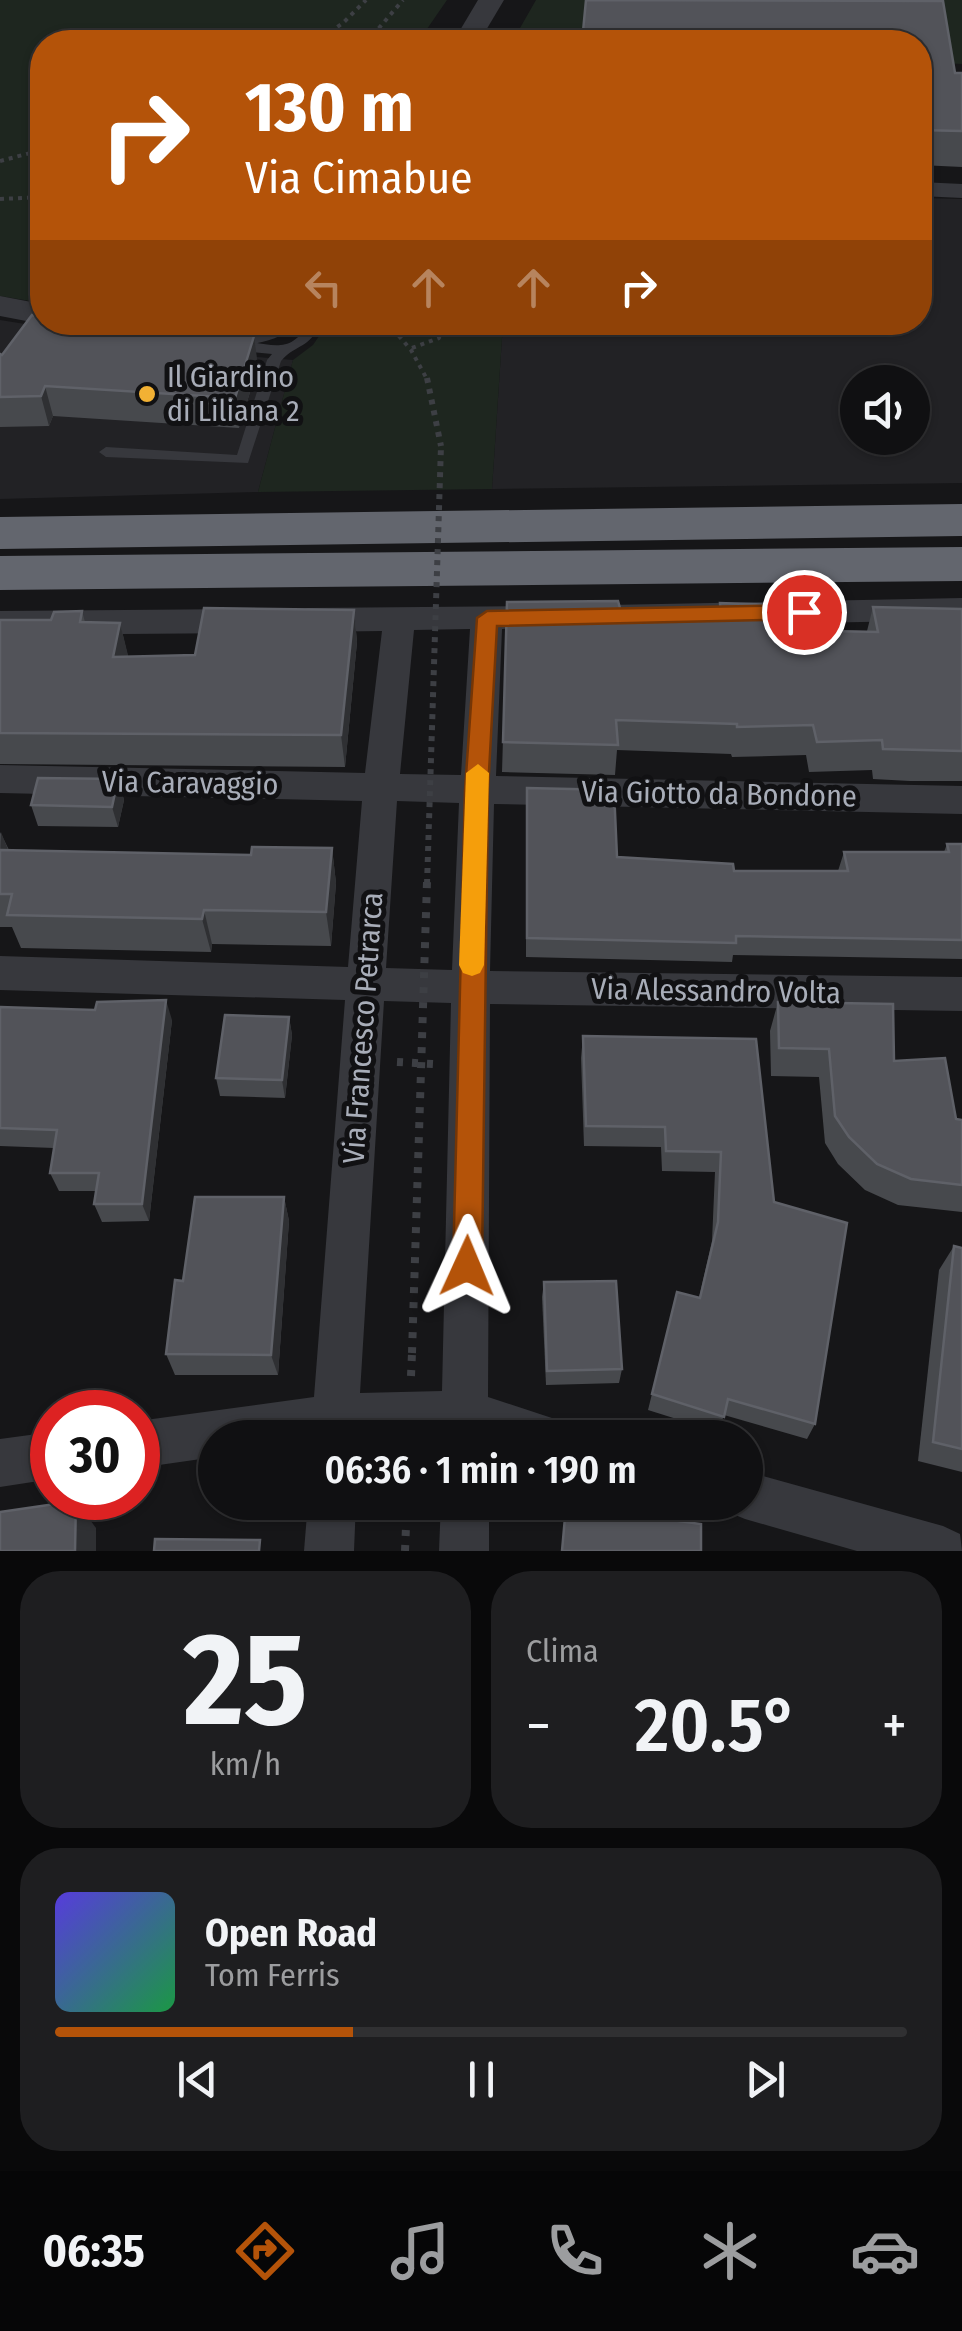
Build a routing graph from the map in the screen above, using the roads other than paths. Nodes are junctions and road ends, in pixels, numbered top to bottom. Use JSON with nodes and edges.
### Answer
{"nodes":[{"id":1,"x":492,"y":0,"type":"edge"},
{"id":2,"x":473,"y":30,"type":"edge"},
{"id":3,"x":932,"y":189,"type":"edge"},
{"id":4,"x":962,"y":190,"type":"edge"},
{"id":5,"x":0,"y":306,"type":"edge"},
{"id":6,"x":30,"y":312,"type":"edge"},
{"id":7,"x":178,"y":335,"type":"edge"},
{"id":8,"x":247,"y":335,"type":"edge"},
{"id":9,"x":247,"y":335,"type":"edge"},
{"id":10,"x":309,"y":335,"type":"edge"},
{"id":11,"x":282,"y":337,"type":"edge"},
{"id":12,"x":106,"y":452,"type":"dead end"},
{"id":13,"x":962,"y":520,"type":"edge"},
{"id":14,"x":0,"y":532,"type":"edge"},
{"id":15,"x":962,"y":564,"type":"edge"},
{"id":16,"x":0,"y":573,"type":"edge"},
{"id":17,"x":962,"y":609,"type":"edge"},
{"id":18,"x":487,"y":618,"type":"junction"},
{"id":19,"x":399,"y":619,"type":"junction"},
{"id":20,"x":0,"y":623,"type":"edge"},
{"id":21,"x":0,"y":779,"type":"edge"},
{"id":22,"x":380,"y":787,"type":"junction"},
{"id":23,"x":476,"y":790,"type":"junction"},
{"id":24,"x":962,"y":800,"type":"edge"},
{"id":25,"x":0,"y":973,"type":"edge"},
{"id":26,"x":365,"y":984,"type":"junction"},
{"id":27,"x":471,"y":987,"type":"junction"},
{"id":28,"x":962,"y":994,"type":"edge"},
{"id":29,"x":336,"y":1420,"type":"edge"},
{"id":30,"x":465,"y":1420,"type":"edge"},
{"id":31,"x":198,"y":1440,"type":"edge"},
{"id":32,"x":160,"y":1443,"type":"edge"},
{"id":33,"x":30,"y":1459,"type":"edge"},
{"id":34,"x":0,"y":1463,"type":"edge"},
{"id":35,"x":763,"y":1500,"type":"edge"},
{"id":36,"x":331,"y":1520,"type":"edge"},
{"id":37,"x":464,"y":1520,"type":"edge"},
{"id":38,"x":329,"y":1551,"type":"edge"},
{"id":39,"x":464,"y":1551,"type":"edge"},
{"id":40,"x":942,"y":1551,"type":"edge"}],
"edges":[{"from":1,"to":2,"type":"street"},
{"from":3,"to":4,"type":"street"},
{"from":5,"to":6,"type":"street"},
{"from":7,"to":8,"type":"street"},
{"from":9,"to":11,"type":"street"},
{"from":10,"to":11,"type":"lane"},
{"from":11,"to":12,"type":"lane"},
{"from":13,"to":14,"type":"highway"},
{"from":15,"to":16,"type":"highway"},
{"from":17,"to":18,"type":"street"},
{"from":18,"to":19,"type":"street"},
{"from":18,"to":23,"type":"street"},
{"from":19,"to":20,"type":"street"},
{"from":19,"to":22,"type":"street","name":"Via Francesco Petrarca"},
{"from":21,"to":22,"type":"street","name":"Via Caravaggio"},
{"from":22,"to":23,"type":"street","name":"Via Caravaggio"},
{"from":22,"to":26,"type":"street","name":"Via Francesco Petrarca"},
{"from":23,"to":24,"type":"street","name":"Via Giotto da Bondone"},
{"from":23,"to":27,"type":"street"},
{"from":25,"to":26,"type":"street","name":"Via Alessandro Volta"},
{"from":26,"to":27,"type":"street","name":"Via Alessandro Volta"},
{"from":26,"to":29,"type":"street","name":"Via Francesco Petrarca"},
{"from":27,"to":28,"type":"street","name":"Via Alessandro Volta"},
{"from":27,"to":30,"type":"street"},
{"from":31,"to":32,"type":"street"},
{"from":33,"to":34,"type":"street"},
{"from":35,"to":40,"type":"street"},
{"from":36,"to":38,"type":"street"},
{"from":37,"to":39,"type":"street"}]}
